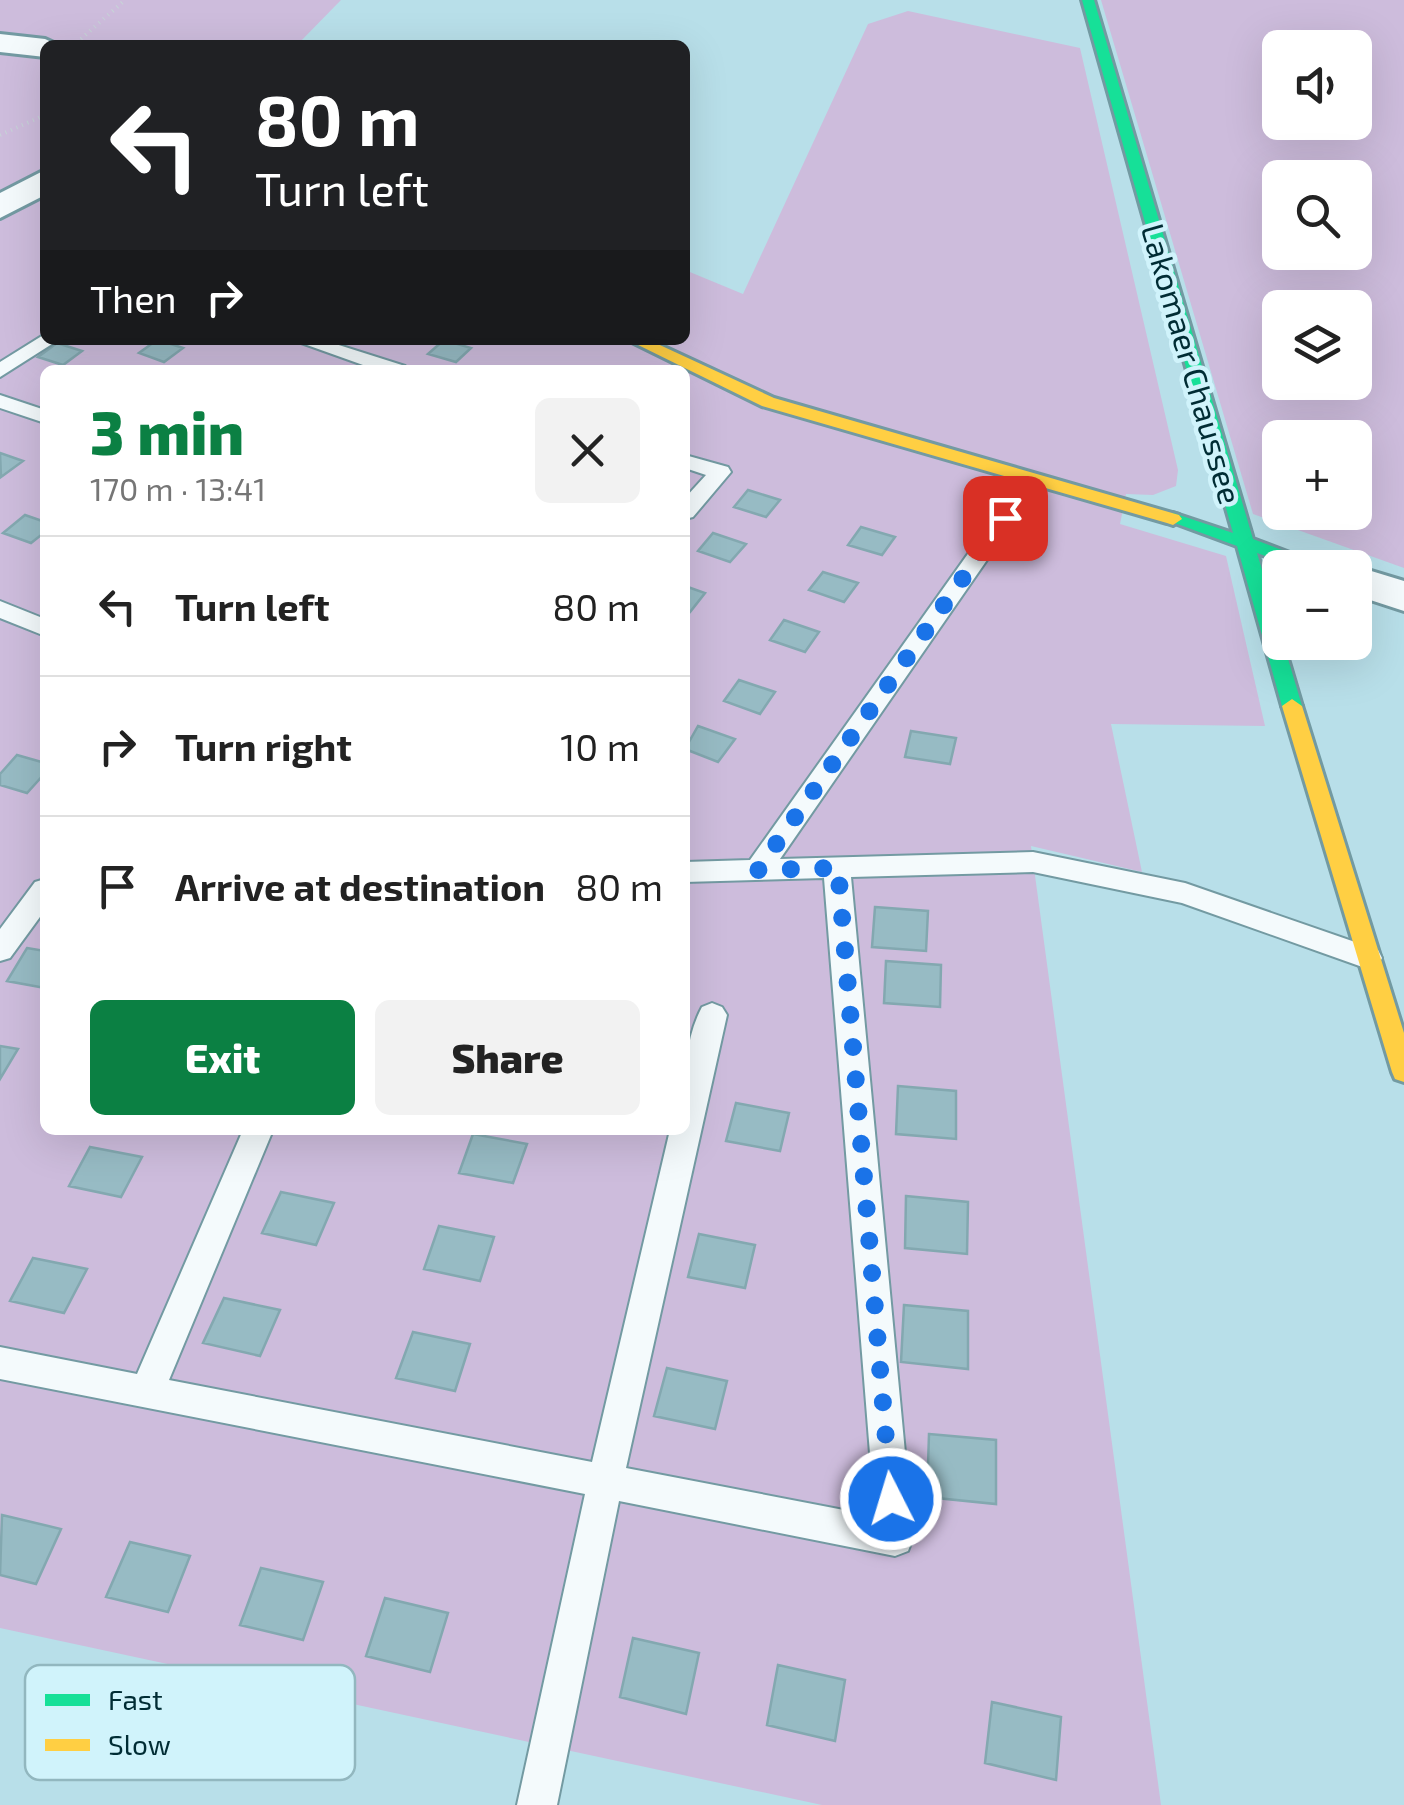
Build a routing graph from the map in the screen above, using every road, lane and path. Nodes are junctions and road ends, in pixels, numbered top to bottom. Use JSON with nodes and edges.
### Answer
{"nodes":[{"id":1,"x":124,"y":0,"type":"edge"},
{"id":2,"x":1088,"y":0,"type":"edge"},
{"id":3,"x":80,"y":40,"type":"edge"},
{"id":4,"x":0,"y":43,"type":"edge"},
{"id":5,"x":40,"y":47,"type":"edge"},
{"id":6,"x":40,"y":117,"type":"edge"},
{"id":7,"x":0,"y":135,"type":"edge"},
{"id":8,"x":40,"y":183,"type":"edge"},
{"id":9,"x":0,"y":208,"type":"edge"},
{"id":10,"x":40,"y":343,"type":"edge"},
{"id":11,"x":319,"y":345,"type":"edge"},
{"id":12,"x":647,"y":345,"type":"edge"},
{"id":13,"x":382,"y":365,"type":"edge"},
{"id":14,"x":689,"y":365,"type":"edge"},
{"id":15,"x":690,"y":365,"type":"edge"},
{"id":16,"x":0,"y":371,"type":"edge"},
{"id":17,"x":0,"y":401,"type":"edge"},
{"id":18,"x":40,"y":415,"type":"edge"},
{"id":19,"x":690,"y":463,"type":"edge"},
{"id":20,"x":690,"y":506,"type":"edge"},
{"id":21,"x":1005,"y":518,"type":"dead end"},
{"id":22,"x":1241,"y":540,"type":"junction"},
{"id":23,"x":1269,"y":550,"type":"edge"},
{"id":24,"x":1372,"y":586,"type":"edge"},
{"id":25,"x":1404,"y":598,"type":"edge"},
{"id":26,"x":0,"y":609,"type":"edge"},
{"id":27,"x":40,"y":626,"type":"edge"},
{"id":28,"x":838,"y":868,"type":"junction"},
{"id":29,"x":758,"y":870,"type":"junction"},
{"id":30,"x":690,"y":872,"type":"edge"},
{"id":31,"x":40,"y":896,"type":"edge"},
{"id":32,"x":0,"y":950,"type":"edge"},
{"id":33,"x":1368,"y":958,"type":"junction"},
{"id":34,"x":712,"y":1015,"type":"dead end"},
{"id":35,"x":1404,"y":1072,"type":"edge"},
{"id":36,"x":690,"y":1111,"type":"edge"},
{"id":37,"x":256,"y":1135,"type":"edge"},
{"id":38,"x":685,"y":1135,"type":"edge"},
{"id":39,"x":0,"y":1364,"type":"edge"},
{"id":40,"x":147,"y":1391,"type":"junction"},
{"id":41,"x":605,"y":1482,"type":"junction"},
{"id":42,"x":537,"y":1805,"type":"edge"}],
"edges":[{"from":1,"to":3,"type":"path"},
{"from":2,"to":22,"type":"street","name":"Lakomaer Chaussee"},
{"from":4,"to":5,"type":"street"},
{"from":6,"to":7,"type":"path"},
{"from":8,"to":9,"type":"street"},
{"from":10,"to":16,"type":"lane"},
{"from":11,"to":13,"type":"lane"},
{"from":12,"to":14,"type":"street"},
{"from":15,"to":22,"type":"street"},
{"from":17,"to":18,"type":"lane"},
{"from":19,"to":20,"type":"lane"},
{"from":21,"to":29,"type":"lane"},
{"from":22,"to":23,"type":"street"},
{"from":22,"to":33,"type":"street","name":"Lakomaer Chaussee"},
{"from":24,"to":25,"type":"street"},
{"from":26,"to":27,"type":"lane"},
{"from":28,"to":29,"type":"lane"},
{"from":28,"to":33,"type":"lane"},
{"from":28,"to":41,"type":"lane"},
{"from":29,"to":30,"type":"lane"},
{"from":31,"to":32,"type":"lane"},
{"from":33,"to":35,"type":"street","name":"Lakomaer Chaussee"},
{"from":34,"to":36,"type":"lane"},
{"from":37,"to":40,"type":"lane"},
{"from":38,"to":41,"type":"lane"},
{"from":39,"to":40,"type":"lane"},
{"from":40,"to":41,"type":"lane"},
{"from":41,"to":42,"type":"lane"}]}
